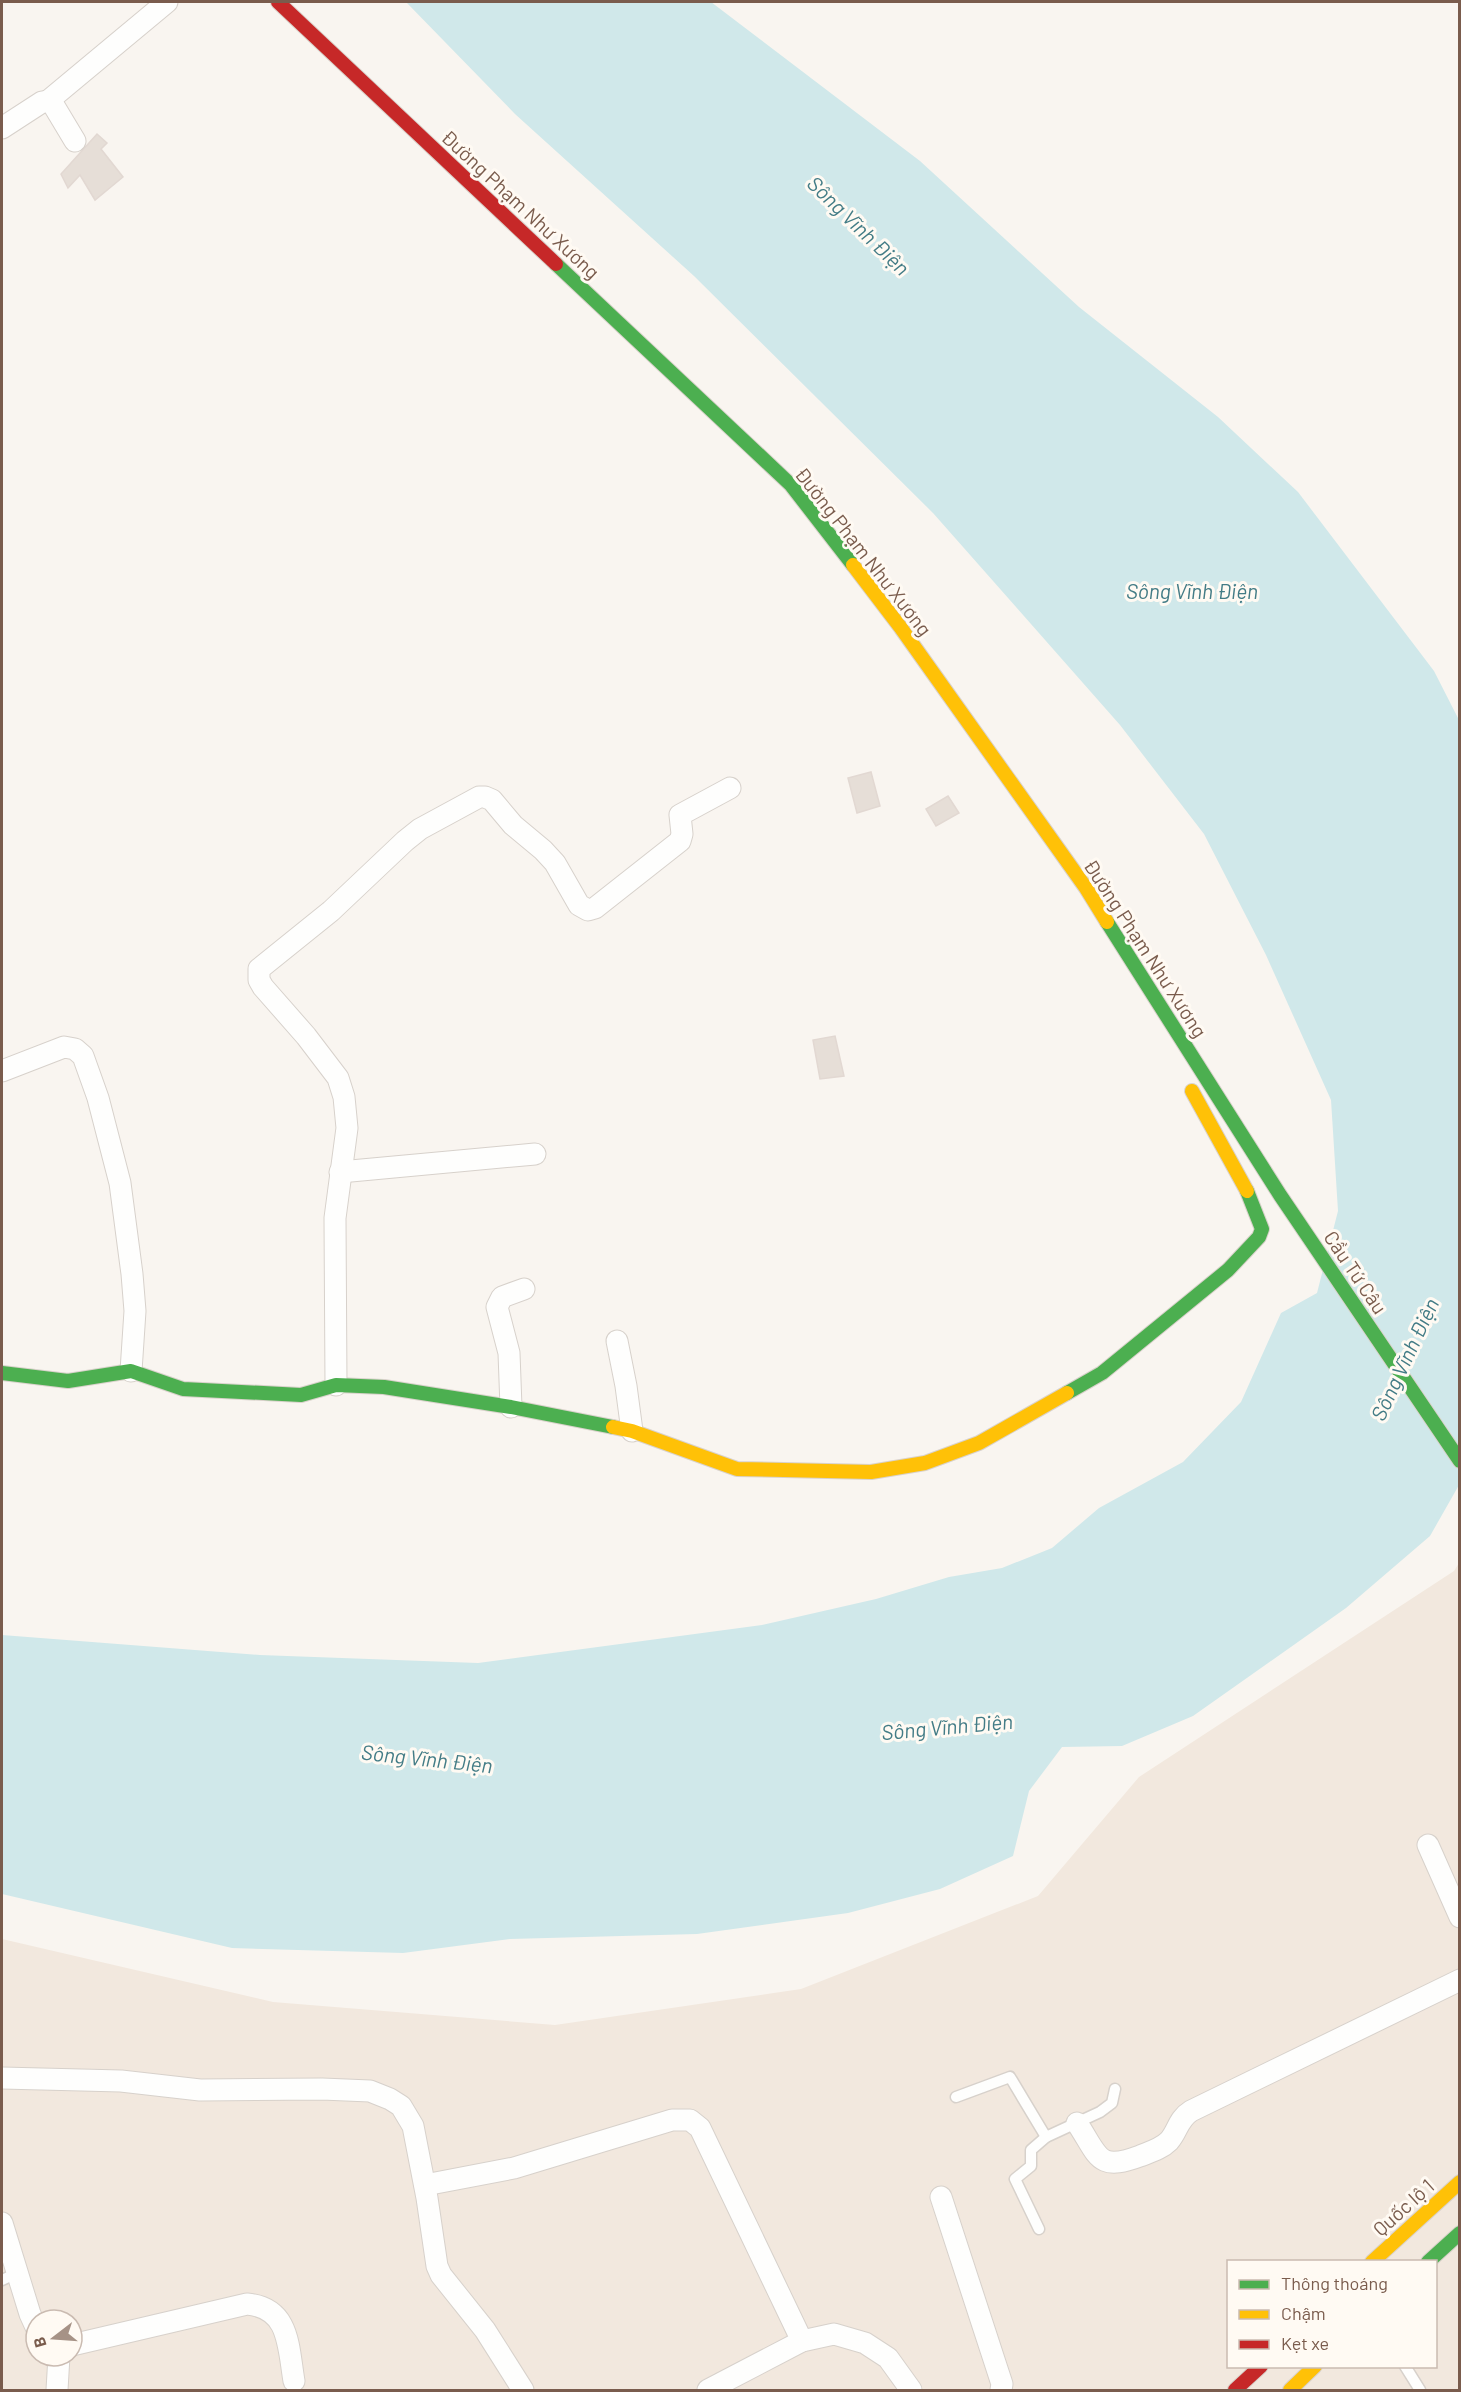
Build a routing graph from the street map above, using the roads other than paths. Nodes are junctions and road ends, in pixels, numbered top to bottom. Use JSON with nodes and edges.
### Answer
{"nodes":[{"id":1,"x":167,"y":2,"type":"edge"},
{"id":2,"x":278,"y":2,"type":"edge"},
{"id":3,"x":48,"y":101,"type":"junction"},
{"id":4,"x":2,"y":128,"type":"edge"},
{"id":5,"x":75,"y":141,"type":"dead end"},
{"id":6,"x":730,"y":788,"type":"dead end"},
{"id":7,"x":1086,"y":888,"type":"junction"},
{"id":8,"x":1108,"y":951,"type":"dead end"},
{"id":9,"x":2,"y":1071,"type":"edge"},
{"id":10,"x":1188,"y":1084,"type":"dead end"},
{"id":11,"x":535,"y":1154,"type":"dead end"},
{"id":12,"x":340,"y":1172,"type":"junction"},
{"id":13,"x":1280,"y":1195,"type":"joint"},
{"id":14,"x":524,"y":1289,"type":"dead end"},
{"id":15,"x":617,"y":1341,"type":"dead end"},
{"id":16,"x":131,"y":1371,"type":"junction"},
{"id":17,"x":2,"y":1373,"type":"edge"},
{"id":18,"x":336,"y":1385,"type":"junction"},
{"id":19,"x":511,"y":1407,"type":"junction"},
{"id":20,"x":632,"y":1431,"type":"junction"},
{"id":21,"x":1460,"y":1461,"type":"edge"},
{"id":22,"x":1428,"y":1845,"type":"dead end"},
{"id":23,"x":1460,"y":1917,"type":"edge"},
{"id":24,"x":1460,"y":1980,"type":"edge"},
{"id":25,"x":2,"y":2078,"type":"edge"},
{"id":26,"x":1116,"y":2088,"type":"dead end"},
{"id":27,"x":956,"y":2097,"type":"dead end"},
{"id":28,"x":1077,"y":2123,"type":"junction"},
{"id":29,"x":1046,"y":2137,"type":"junction"},
{"id":30,"x":1460,"y":2182,"type":"edge"},
{"id":31,"x":425,"y":2186,"type":"junction"},
{"id":32,"x":941,"y":2197,"type":"dead end"},
{"id":33,"x":2,"y":2223,"type":"edge"},
{"id":34,"x":1039,"y":2229,"type":"dead end"},
{"id":35,"x":1460,"y":2233,"type":"edge"},
{"id":36,"x":1374,"y":2260,"type":"edge"},
{"id":37,"x":1430,"y":2260,"type":"edge"},
{"id":38,"x":9,"y":2277,"type":"edge"},
{"id":39,"x":26,"y":2308,"type":"edge"},
{"id":40,"x":802,"y":2341,"type":"junction"},
{"id":41,"x":84,"y":2342,"type":"edge"},
{"id":42,"x":58,"y":2368,"type":"edge"},
{"id":43,"x":1260,"y":2368,"type":"edge"},
{"id":44,"x":1314,"y":2368,"type":"edge"},
{"id":45,"x":1406,"y":2368,"type":"edge"},
{"id":46,"x":294,"y":2381,"type":"dead end"},
{"id":47,"x":1295,"y":2389,"type":"edge"},
{"id":48,"x":57,"y":2391,"type":"edge"},
{"id":49,"x":523,"y":2391,"type":"edge"},
{"id":50,"x":708,"y":2391,"type":"edge"},
{"id":51,"x":911,"y":2391,"type":"edge"},
{"id":52,"x":1001,"y":2391,"type":"edge"},
{"id":53,"x":1235,"y":2391,"type":"edge"},
{"id":54,"x":1420,"y":2391,"type":"edge"}],
"edges":[{"from":1,"to":3,"type":"street"},
{"from":2,"to":7,"type":"main road","name":"Đường Phạm Như Xương"},
{"from":3,"to":4,"type":"street"},
{"from":3,"to":5,"type":"street"},
{"from":6,"to":12,"type":"street"},
{"from":7,"to":8,"type":"main road"},
{"from":7,"to":13,"type":"main road","name":"Đường Phạm Như Xương"},
{"from":9,"to":16,"type":"street"},
{"from":10,"to":20,"type":"main road"},
{"from":11,"to":12,"type":"street"},
{"from":12,"to":18,"type":"street"},
{"from":13,"to":21,"type":"main road","name":"Cầu Tứ Câu"},
{"from":14,"to":19,"type":"street"},
{"from":15,"to":20,"type":"street"},
{"from":16,"to":17,"type":"main road"},
{"from":16,"to":18,"type":"main road"},
{"from":18,"to":19,"type":"main road"},
{"from":19,"to":20,"type":"main road"},
{"from":22,"to":23,"type":"street"},
{"from":24,"to":28,"type":"street"},
{"from":25,"to":31,"type":"street"},
{"from":26,"to":28,"type":"lane"},
{"from":27,"to":29,"type":"lane"},
{"from":28,"to":29,"type":"lane"},
{"from":29,"to":34,"type":"lane"},
{"from":30,"to":36,"type":"main road","name":"Quốc lộ 1"},
{"from":31,"to":40,"type":"street"},
{"from":31,"to":49,"type":"street"},
{"from":32,"to":52,"type":"street"},
{"from":33,"to":38,"type":"street"},
{"from":35,"to":37,"type":"main road"},
{"from":38,"to":39,"type":"street"},
{"from":40,"to":50,"type":"street"},
{"from":40,"to":51,"type":"street"},
{"from":41,"to":46,"type":"street"},
{"from":42,"to":48,"type":"street"},
{"from":43,"to":53,"type":"main road"},
{"from":44,"to":47,"type":"main road"},
{"from":45,"to":54,"type":"lane"}]}
